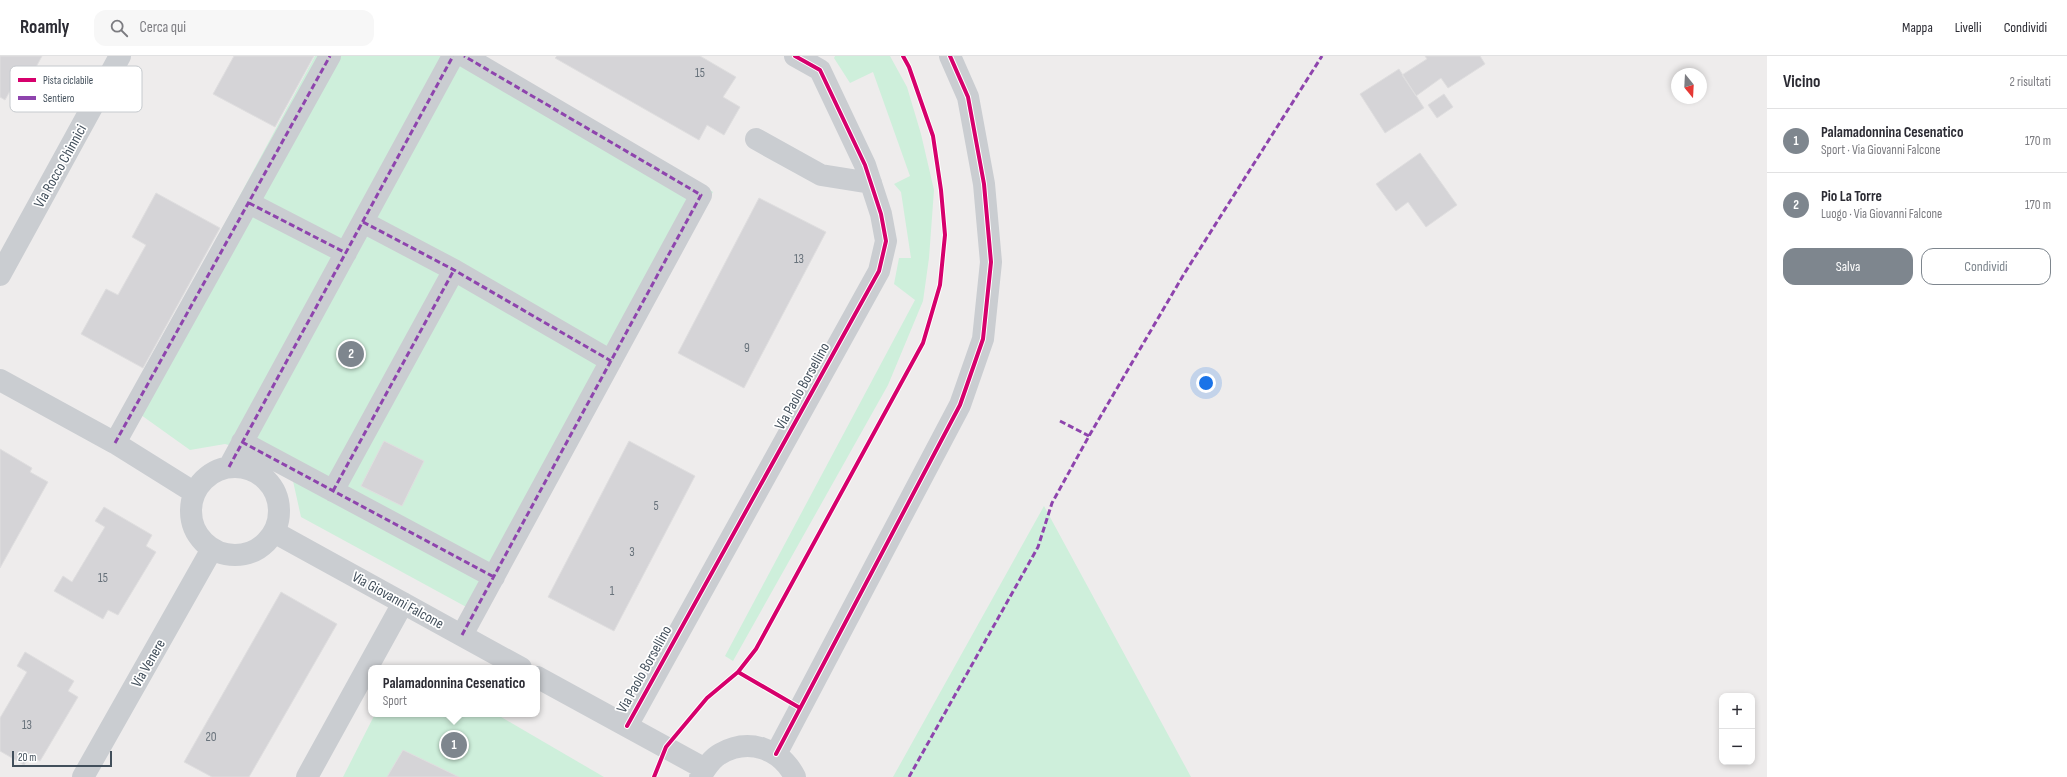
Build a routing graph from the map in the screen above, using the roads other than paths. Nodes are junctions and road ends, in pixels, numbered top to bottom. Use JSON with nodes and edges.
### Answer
{"nodes":[{"id":1,"x":120,"y":56,"type":"edge"},
{"id":2,"x":330,"y":56,"type":"edge"},
{"id":3,"x":453,"y":56,"type":"edge"},
{"id":4,"x":464,"y":56,"type":"edge"},
{"id":5,"x":795,"y":56,"type":"edge"},
{"id":6,"x":950,"y":56,"type":"edge"},
{"id":7,"x":115,"y":66,"type":"edge"},
{"id":8,"x":89,"y":112,"type":"edge"},
{"id":9,"x":756,"y":139,"type":"dead end"},
{"id":10,"x":871,"y":183,"type":"junction"},
{"id":11,"x":249,"y":203,"type":"junction"},
{"id":12,"x":362,"y":222,"type":"junction"},
{"id":13,"x":346,"y":253,"type":"junction"},
{"id":14,"x":454,"y":270,"type":"junction"},
{"id":15,"x":0,"y":275,"type":"edge"},
{"id":16,"x":611,"y":361,"type":"junction"},
{"id":17,"x":0,"y":380,"type":"edge"},
{"id":18,"x":242,"y":442,"type":"junction"},
{"id":19,"x":115,"y":443,"type":"junction"},
{"id":20,"x":229,"y":467,"type":"junction"},
{"id":21,"x":332,"y":491,"type":"junction"},
{"id":22,"x":195,"y":493,"type":"junction"},
{"id":23,"x":274,"y":532,"type":"junction"},
{"id":24,"x":212,"y":549,"type":"junction"},
{"id":25,"x":494,"y":577,"type":"junction"},
{"id":26,"x":403,"y":603,"type":"junction"},
{"id":27,"x":462,"y":635,"type":"junction"},
{"id":28,"x":369,"y":665,"type":"edge"},
{"id":29,"x":515,"y":665,"type":"edge"},
{"id":30,"x":368,"y":666,"type":"edge"},
{"id":31,"x":540,"y":679,"type":"edge"},
{"id":32,"x":627,"y":726,"type":"junction"},
{"id":33,"x":776,"y":754,"type":"junction"},
{"id":34,"x":703,"y":773,"type":"edge"},
{"id":35,"x":83,"y":777,"type":"edge"},
{"id":36,"x":307,"y":777,"type":"edge"},
{"id":37,"x":795,"y":777,"type":"edge"}],
"edges":[{"from":1,"to":7,"type":"street","name":"Via Rocco Chinnici"},
{"from":2,"to":11,"type":"street"},
{"from":3,"to":12,"type":"street"},
{"from":4,"to":16,"type":"street"},
{"from":5,"to":10,"type":"street","name":"Via Paolo Borsellino"},
{"from":6,"to":33,"type":"street"},
{"from":8,"to":15,"type":"street","name":"Via Rocco Chinnici"},
{"from":9,"to":10,"type":"street"},
{"from":10,"to":32,"type":"street","name":"Via Paolo Borsellino"},
{"from":11,"to":13,"type":"street"},
{"from":11,"to":19,"type":"street"},
{"from":12,"to":13,"type":"street"},
{"from":12,"to":14,"type":"street"},
{"from":13,"to":18,"type":"street"},
{"from":14,"to":16,"type":"street"},
{"from":14,"to":21,"type":"street"},
{"from":16,"to":25,"type":"street"},
{"from":17,"to":19,"type":"street"},
{"from":18,"to":20,"type":"street"},
{"from":18,"to":21,"type":"street"},
{"from":19,"to":22,"type":"street"},
{"from":20,"to":22,"type":"street"},
{"from":20,"to":23,"type":"street"},
{"from":21,"to":25,"type":"street"},
{"from":22,"to":24,"type":"street"},
{"from":23,"to":24,"type":"street"},
{"from":23,"to":26,"type":"street","name":"Via Giovanni Falcone"},
{"from":24,"to":35,"type":"street","name":"Via Venere"},
{"from":25,"to":27,"type":"street"},
{"from":26,"to":27,"type":"street","name":"Via Giovanni Falcone"},
{"from":26,"to":28,"type":"street"},
{"from":27,"to":29,"type":"street","name":"Via Giovanni Falcone"},
{"from":30,"to":36,"type":"street"},
{"from":31,"to":32,"type":"street","name":"Via Giovanni Falcone"},
{"from":32,"to":34,"type":"street","name":"Via Giovanni Falcone"},
{"from":33,"to":34,"type":"street"},
{"from":33,"to":37,"type":"street"}]}
